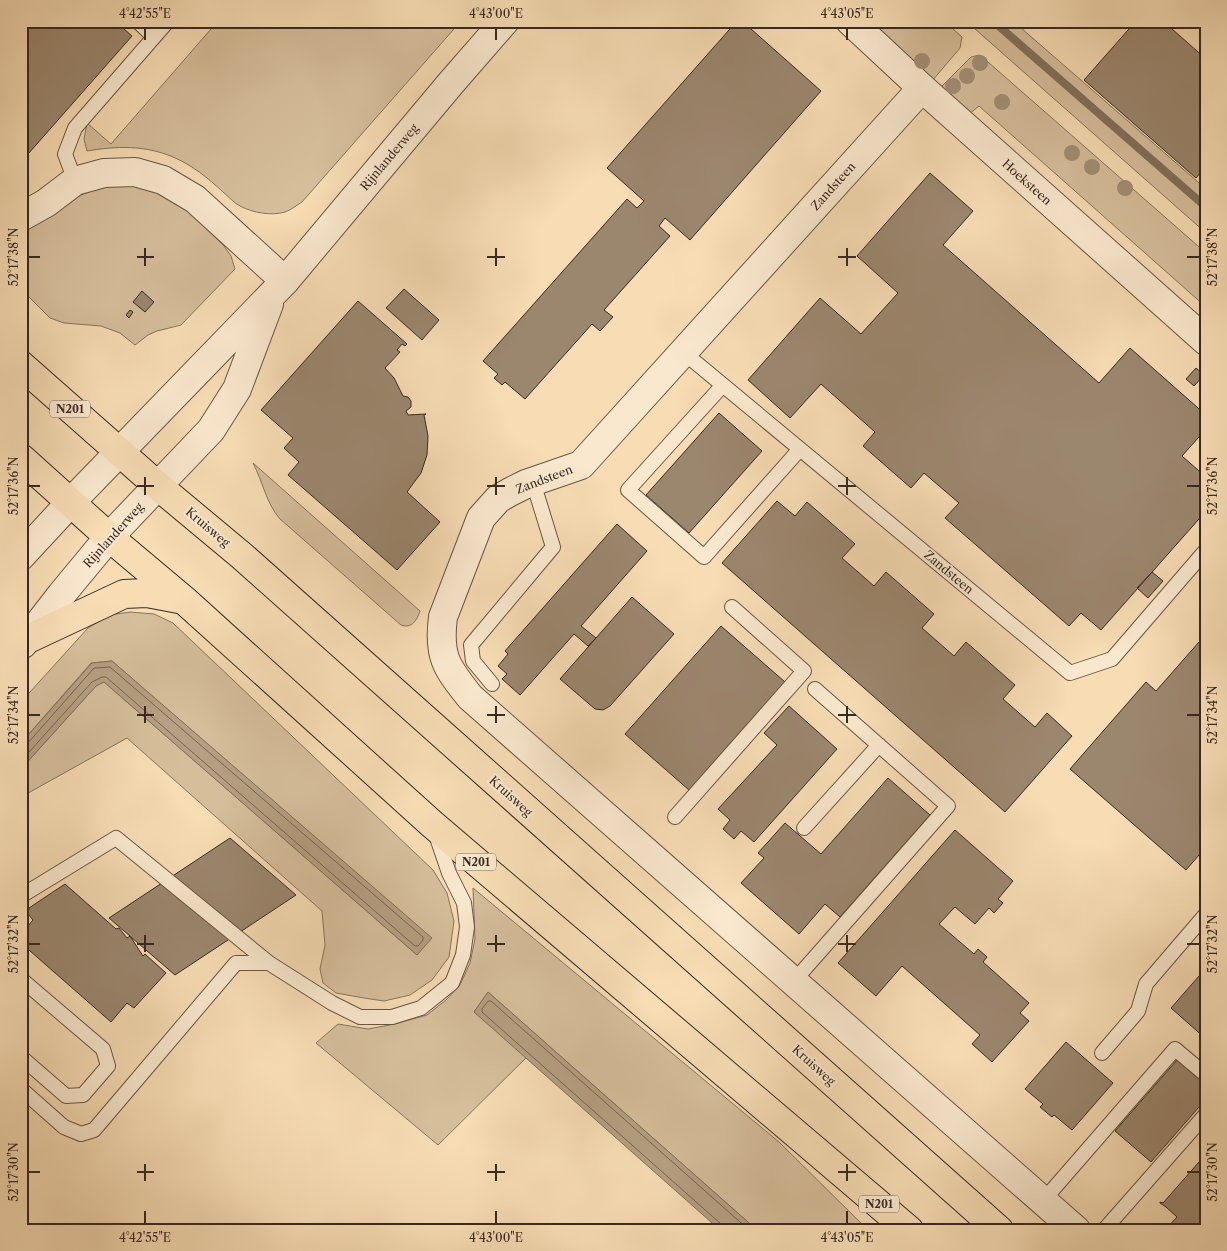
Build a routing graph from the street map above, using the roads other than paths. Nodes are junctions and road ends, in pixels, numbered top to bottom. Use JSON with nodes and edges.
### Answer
{"nodes":[{"id":1,"x":137,"y":21,"type":"edge"},
{"id":2,"x":168,"y":21,"type":"edge"},
{"id":3,"x":505,"y":21,"type":"edge"},
{"id":4,"x":850,"y":21,"type":"edge"},
{"id":5,"x":154,"y":37,"type":"junction"},
{"id":6,"x":922,"y":88,"type":"junction"},
{"id":7,"x":75,"y":181,"type":"junction"},
{"id":8,"x":21,"y":217,"type":"edge"},
{"id":9,"x":279,"y":287,"type":"junction"},
{"id":10,"x":1206,"y":340,"type":"edge"},
{"id":11,"x":683,"y":352,"type":"junction"},
{"id":12,"x":21,"y":365,"type":"edge"},
{"id":13,"x":723,"y":384,"type":"junction"},
{"id":14,"x":800,"y":449,"type":"junction"},
{"id":15,"x":120,"y":452,"type":"junction"},
{"id":16,"x":21,"y":458,"type":"edge"},
{"id":17,"x":533,"y":482,"type":"junction"},
{"id":18,"x":158,"y":486,"type":"junction"},
{"id":19,"x":71,"y":502,"type":"junction"},
{"id":20,"x":109,"y":537,"type":"junction"},
{"id":21,"x":1206,"y":550,"type":"edge"},
{"id":22,"x":21,"y":556,"type":"edge"},
{"id":23,"x":184,"y":600,"type":"junction"},
{"id":24,"x":732,"y":607,"type":"dead end"},
{"id":25,"x":25,"y":643,"type":"edge"},
{"id":26,"x":492,"y":684,"type":"dead end"},
{"id":27,"x":815,"y":689,"type":"dead end"},
{"id":28,"x":879,"y":745,"type":"junction"},
{"id":29,"x":675,"y":817,"type":"dead end"},
{"id":30,"x":432,"y":824,"type":"junction"},
{"id":31,"x":804,"y":828,"type":"dead end"},
{"id":32,"x":21,"y":896,"type":"edge"},
{"id":33,"x":1206,"y":914,"type":"edge"},
{"id":34,"x":269,"y":963,"type":"junction"},
{"id":35,"x":21,"y":979,"type":"edge"},
{"id":36,"x":794,"y":981,"type":"junction"},
{"id":37,"x":1102,"y":1053,"type":"dead end"},
{"id":38,"x":21,"y":1057,"type":"edge"},
{"id":39,"x":1206,"y":1075,"type":"edge"},
{"id":40,"x":21,"y":1089,"type":"edge"},
{"id":41,"x":1206,"y":1114,"type":"edge"},
{"id":42,"x":1042,"y":1202,"type":"junction"},
{"id":43,"x":909,"y":1230,"type":"edge"},
{"id":44,"x":999,"y":1230,"type":"edge"},
{"id":45,"x":1076,"y":1230,"type":"edge"},
{"id":46,"x":1104,"y":1230,"type":"edge"}],
"edges":[{"from":1,"to":5,"type":"lane"},
{"from":2,"to":5,"type":"lane"},
{"from":3,"to":9,"type":"street","name":"Rijnlanderweg"},
{"from":4,"to":6,"type":"street","name":"Hoeksteen"},
{"from":5,"to":7,"type":"lane"},
{"from":6,"to":10,"type":"street","name":"Hoeksteen"},
{"from":6,"to":11,"type":"street","name":"Zandsteen"},
{"from":7,"to":8,"type":"street"},
{"from":7,"to":9,"type":"street"},
{"from":9,"to":15,"type":"street","name":"Rijnlanderweg"},
{"from":9,"to":18,"type":"street","name":"Rijnlanderweg"},
{"from":11,"to":13,"type":"lane","name":"Zandsteen"},
{"from":11,"to":17,"type":"street","name":"Zandsteen"},
{"from":12,"to":15,"type":"highway","name":"Kruisweg","number":"N201"},
{"from":13,"to":14,"type":"lane","name":"Zandsteen"},
{"from":13,"to":14,"type":"lane"},
{"from":14,"to":21,"type":"lane","name":"Zandsteen"},
{"from":15,"to":18,"type":"highway","name":"Kruisweg","number":"N201"},
{"from":15,"to":19,"type":"street","name":"Rijnlanderweg"},
{"from":16,"to":19,"type":"highway","number":"N201"},
{"from":17,"to":26,"type":"lane"},
{"from":17,"to":36,"type":"street","name":"Zandsteen"},
{"from":18,"to":20,"type":"street","name":"Rijnlanderweg"},
{"from":18,"to":44,"type":"highway","name":"Kruisweg","number":"N201"},
{"from":19,"to":20,"type":"highway","number":"N201"},
{"from":19,"to":22,"type":"street","name":"Rijnlanderweg"},
{"from":20,"to":23,"type":"highway","number":"N201"},
{"from":20,"to":25,"type":"street","name":"Rijnlanderweg"},
{"from":23,"to":25,"type":"highway"},
{"from":23,"to":30,"type":"highway","number":"N201"},
{"from":24,"to":29,"type":"lane"},
{"from":27,"to":28,"type":"lane"},
{"from":28,"to":31,"type":"lane"},
{"from":28,"to":36,"type":"lane"},
{"from":30,"to":34,"type":"lane"},
{"from":30,"to":43,"type":"highway","number":"N201"},
{"from":32,"to":34,"type":"lane"},
{"from":33,"to":37,"type":"lane"},
{"from":34,"to":40,"type":"lane"},
{"from":35,"to":38,"type":"lane"},
{"from":36,"to":42,"type":"street"},
{"from":39,"to":42,"type":"lane"},
{"from":41,"to":46,"type":"lane"},
{"from":42,"to":45,"type":"street"}]}
